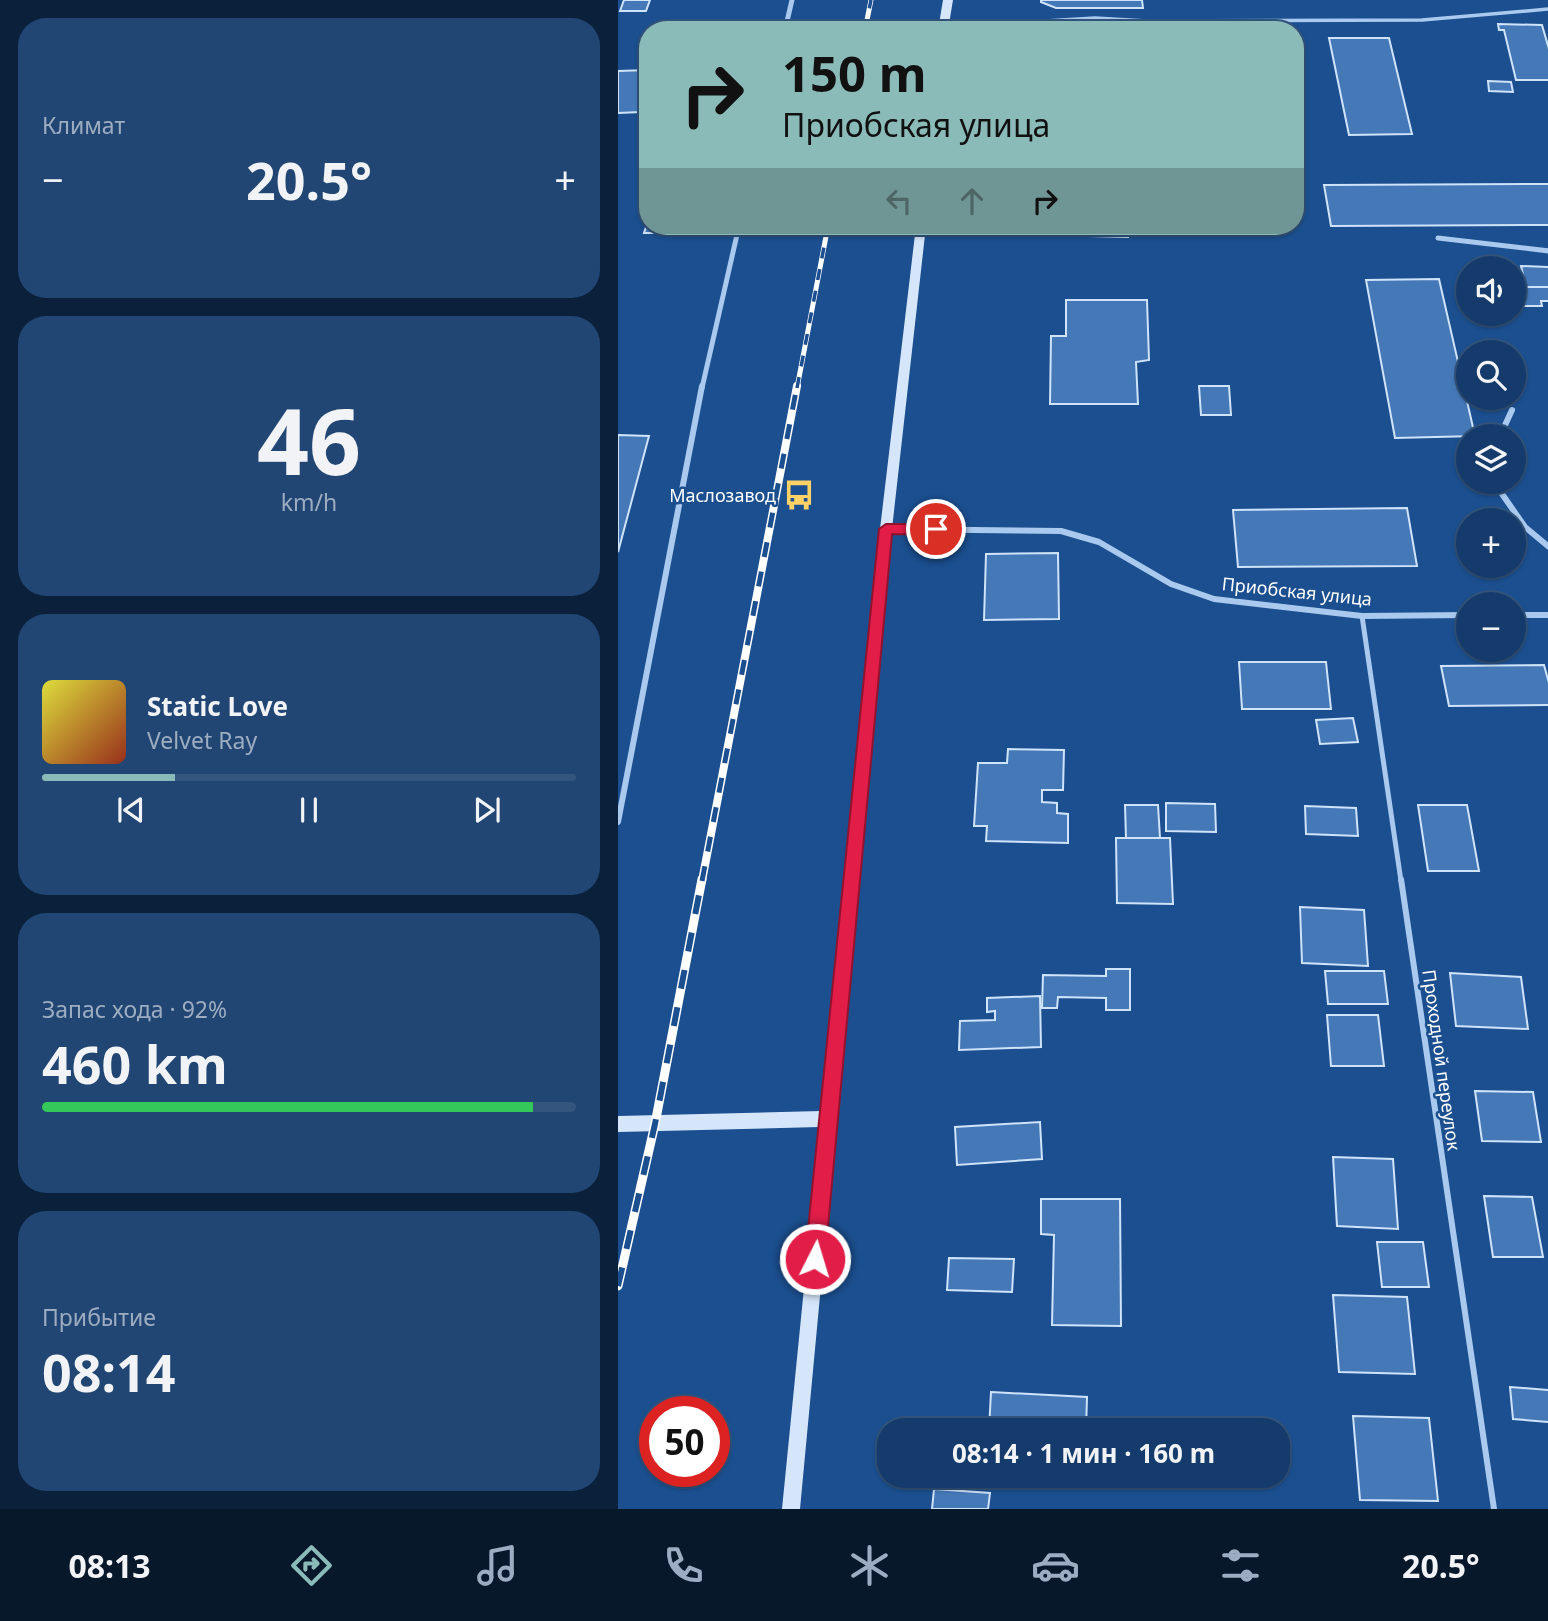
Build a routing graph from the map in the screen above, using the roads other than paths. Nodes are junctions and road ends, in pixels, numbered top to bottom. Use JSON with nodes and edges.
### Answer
{"nodes":[{"id":1,"x":792,"y":0,"type":"edge"},
{"id":2,"x":948,"y":0,"type":"edge"},
{"id":3,"x":1548,"y":9,"type":"edge"},
{"id":4,"x":787,"y":21,"type":"edge"},
{"id":5,"x":944,"y":21,"type":"edge"},
{"id":6,"x":1049,"y":21,"type":"edge"},
{"id":7,"x":1147,"y":21,"type":"edge"},
{"id":8,"x":1147,"y":21,"type":"edge"},
{"id":9,"x":737,"y":235,"type":"edge"},
{"id":10,"x":920,"y":235,"type":"edge"},
{"id":11,"x":1438,"y":238,"type":"dead end"},
{"id":12,"x":1548,"y":251,"type":"edge"},
{"id":13,"x":1512,"y":410,"type":"dead end"},
{"id":14,"x":1507,"y":424,"type":"edge"},
{"id":15,"x":1502,"y":494,"type":"edge"},
{"id":16,"x":886,"y":529,"type":"junction"},
{"id":17,"x":1548,"y":547,"type":"edge"},
{"id":18,"x":1456,"y":615,"type":"edge"},
{"id":19,"x":1526,"y":615,"type":"edge"},
{"id":20,"x":1548,"y":615,"type":"edge"},
{"id":21,"x":1362,"y":616,"type":"junction"},
{"id":22,"x":618,"y":822,"type":"edge"},
{"id":23,"x":829,"y":1119,"type":"junction"},
{"id":24,"x":618,"y":1124,"type":"edge"},
{"id":25,"x":791,"y":1509,"type":"edge"},
{"id":26,"x":1494,"y":1509,"type":"edge"}],
"edges":[{"from":1,"to":4,"type":"street"},
{"from":2,"to":5,"type":"main road"},
{"from":3,"to":7,"type":"lane"},
{"from":6,"to":8,"type":"lane"},
{"from":9,"to":22,"type":"street"},
{"from":10,"to":16,"type":"main road"},
{"from":11,"to":12,"type":"street"},
{"from":13,"to":14,"type":"street"},
{"from":15,"to":17,"type":"street"},
{"from":16,"to":21,"type":"street","name":"Приобская улица"},
{"from":16,"to":23,"type":"main road"},
{"from":18,"to":21,"type":"street","name":"Приобская улица"},
{"from":19,"to":20,"type":"street"},
{"from":21,"to":26,"type":"lane","name":"Проходной переулок"},
{"from":23,"to":24,"type":"main road"},
{"from":23,"to":25,"type":"main road"}]}
